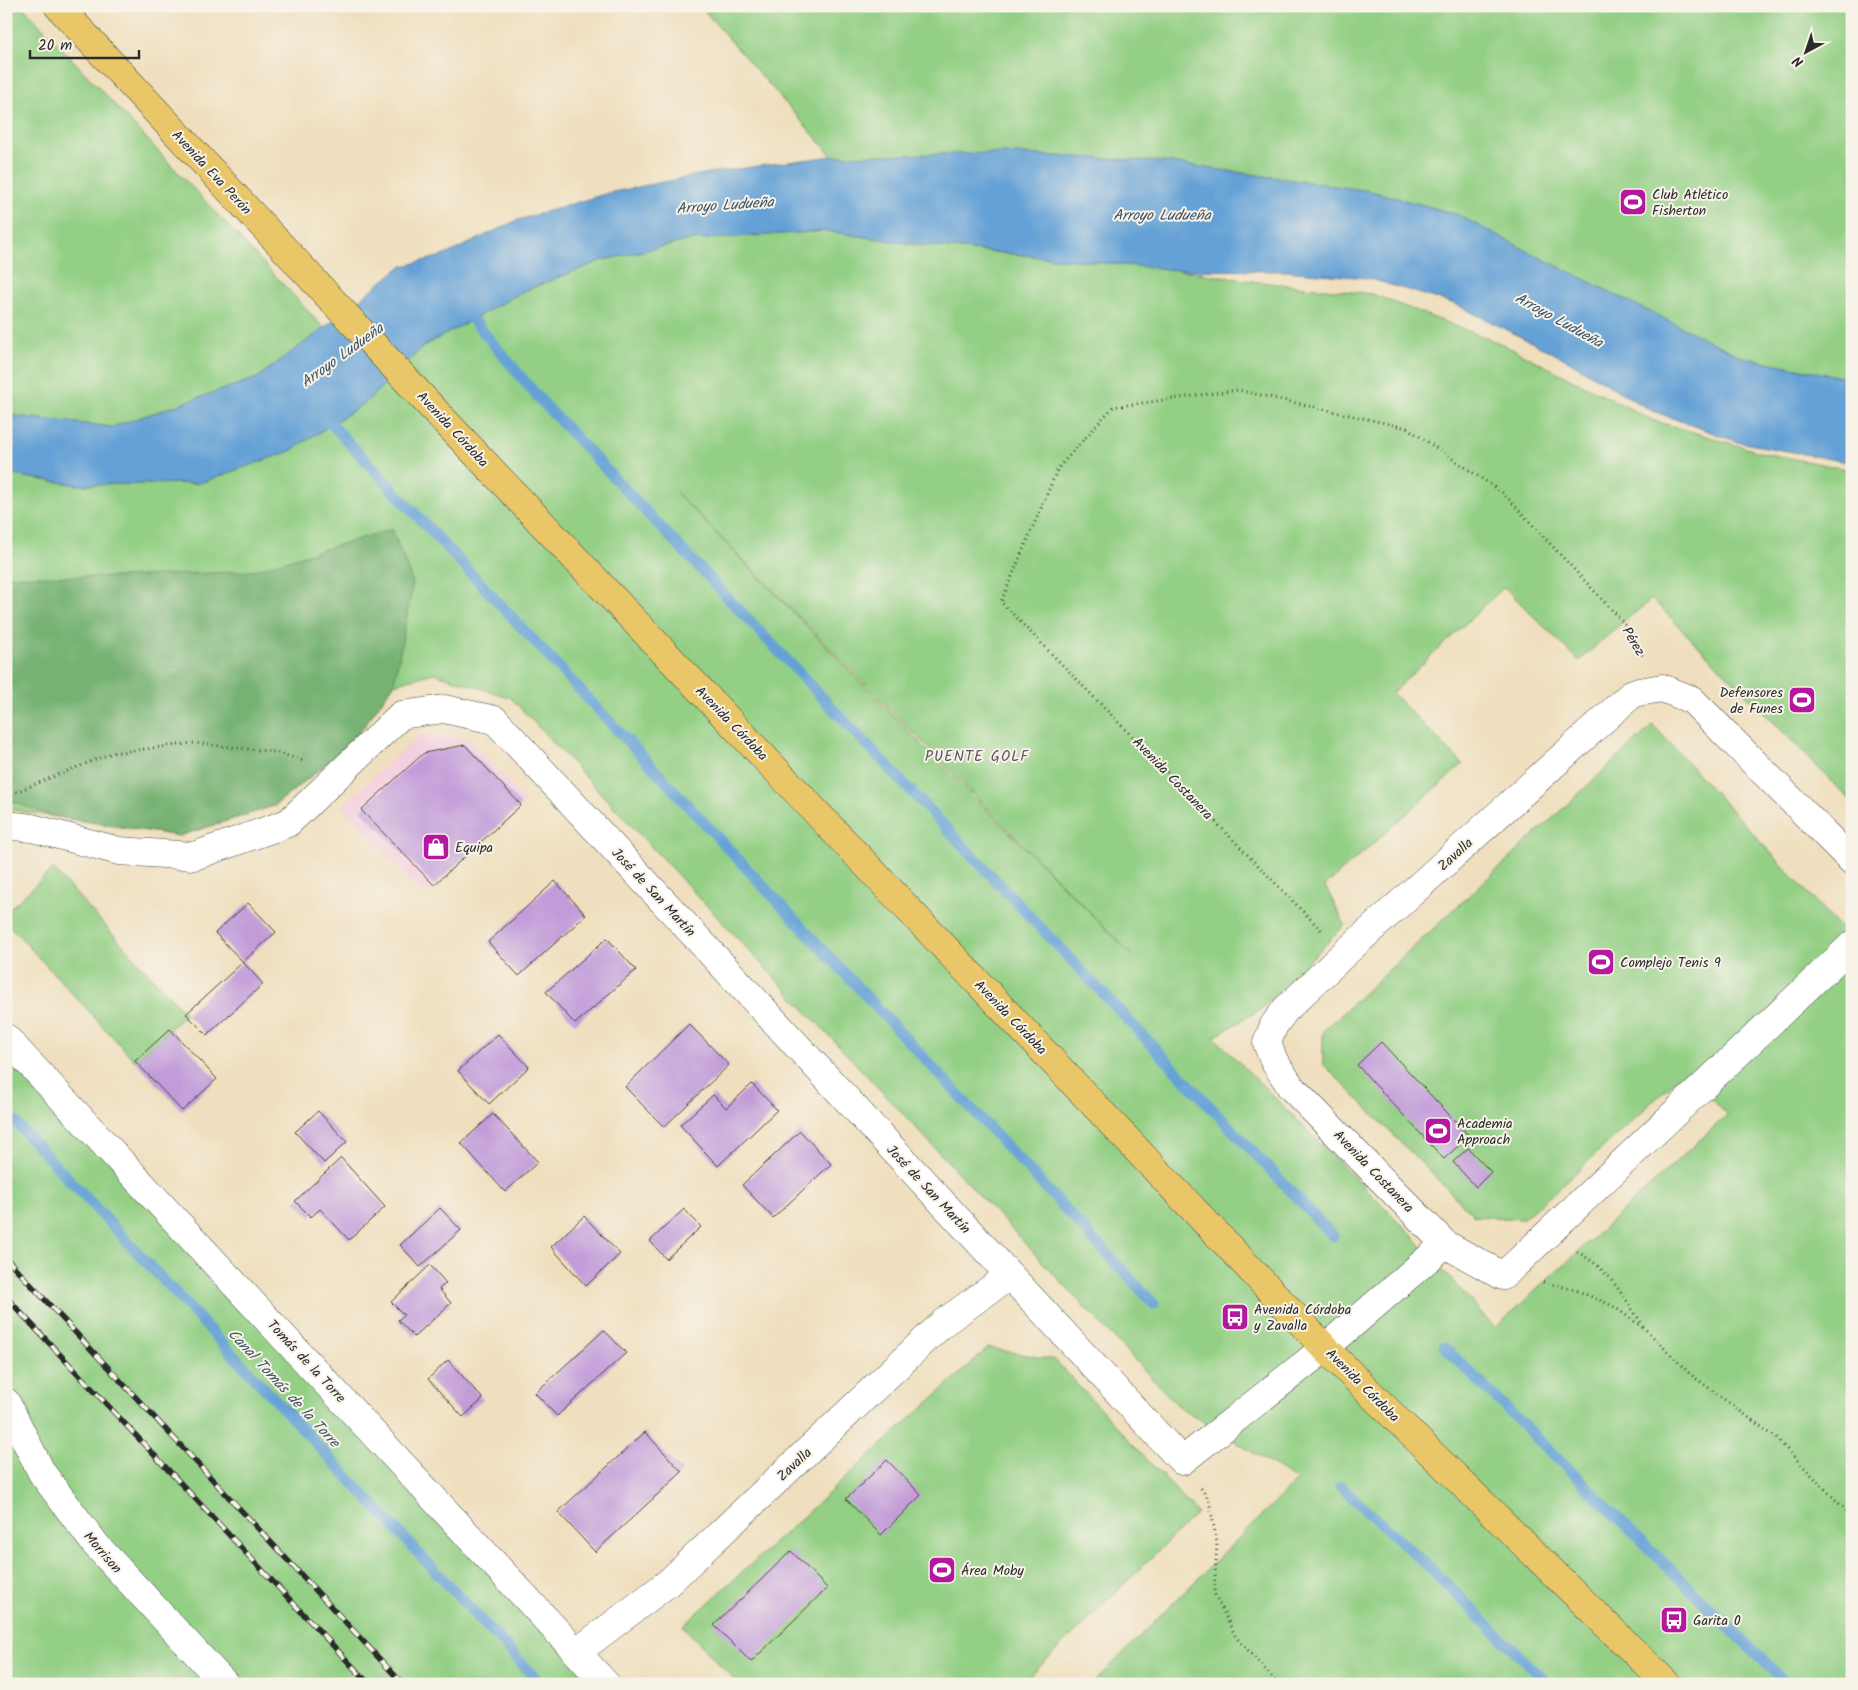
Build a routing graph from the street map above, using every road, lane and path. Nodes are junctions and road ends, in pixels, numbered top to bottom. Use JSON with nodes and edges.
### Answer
{"nodes":[{"id":1,"x":58,"y":6,"type":"edge"},
{"id":2,"x":367,"y":338,"type":"joint"},
{"id":3,"x":1001,"y":602,"type":"joint"},
{"id":4,"x":1662,"y":688,"type":"junction"},
{"id":5,"x":340,"y":773,"type":"junction"},
{"id":6,"x":15,"y":792,"type":"dead end"},
{"id":7,"x":6,"y":825,"type":"edge"},
{"id":8,"x":1852,"y":861,"type":"edge"},
{"id":9,"x":1852,"y":945,"type":"edge"},
{"id":10,"x":1344,"y":954,"type":"junction"},
{"id":11,"x":6,"y":1038,"type":"edge"},
{"id":12,"x":1267,"y":1043,"type":"joint"},
{"id":13,"x":1445,"y":1244,"type":"junction"},
{"id":14,"x":1533,"y":1248,"type":"junction"},
{"id":15,"x":1009,"y":1276,"type":"junction"},
{"id":16,"x":1503,"y":1276,"type":"junction"},
{"id":17,"x":1645,"y":1329,"type":"junction"},
{"id":18,"x":1326,"y":1348,"type":"junction"},
{"id":19,"x":6,"y":1402,"type":"edge"},
{"id":20,"x":1182,"y":1461,"type":"junction"},
{"id":21,"x":1852,"y":1517,"type":"edge"},
{"id":22,"x":577,"y":1652,"type":"junction"},
{"id":23,"x":225,"y":1684,"type":"edge"},
{"id":24,"x":606,"y":1684,"type":"edge"},
{"id":25,"x":1278,"y":1684,"type":"edge"},
{"id":26,"x":1667,"y":1684,"type":"edge"}],
"edges":[{"from":1,"to":2,"type":"main road","name":"Avenida Eva Perón"},
{"from":2,"to":18,"type":"main road","name":"Avenida Córdoba"},
{"from":3,"to":4,"type":"path","name":"Pérez"},
{"from":3,"to":10,"type":"path","name":"Avenida Costanera"},
{"from":4,"to":8,"type":"street"},
{"from":4,"to":10,"type":"street","name":"Zavalla"},
{"from":5,"to":6,"type":"path"},
{"from":5,"to":7,"type":"street","name":"José de San Martín"},
{"from":5,"to":15,"type":"street","name":"José de San Martín"},
{"from":9,"to":14,"type":"street"},
{"from":10,"to":12,"type":"street","name":"Zavalla"},
{"from":11,"to":22,"type":"street","name":"Tomás de la Torre"},
{"from":12,"to":13,"type":"street","name":"Avenida Costanera"},
{"from":13,"to":16,"type":"street","name":"Avenida Costanera"},
{"from":13,"to":18,"type":"street"},
{"from":14,"to":16,"type":"street"},
{"from":14,"to":17,"type":"path"},
{"from":15,"to":20,"type":"street","name":"José de San Martín"},
{"from":15,"to":22,"type":"street","name":"Zavalla"},
{"from":16,"to":17,"type":"path"},
{"from":17,"to":21,"type":"path"},
{"from":18,"to":20,"type":"street"},
{"from":18,"to":26,"type":"main road","name":"Avenida Córdoba"},
{"from":19,"to":23,"type":"street","name":"Morrison"},
{"from":20,"to":25,"type":"path"},
{"from":22,"to":24,"type":"street","name":"Tomás de la Torre"}]}
